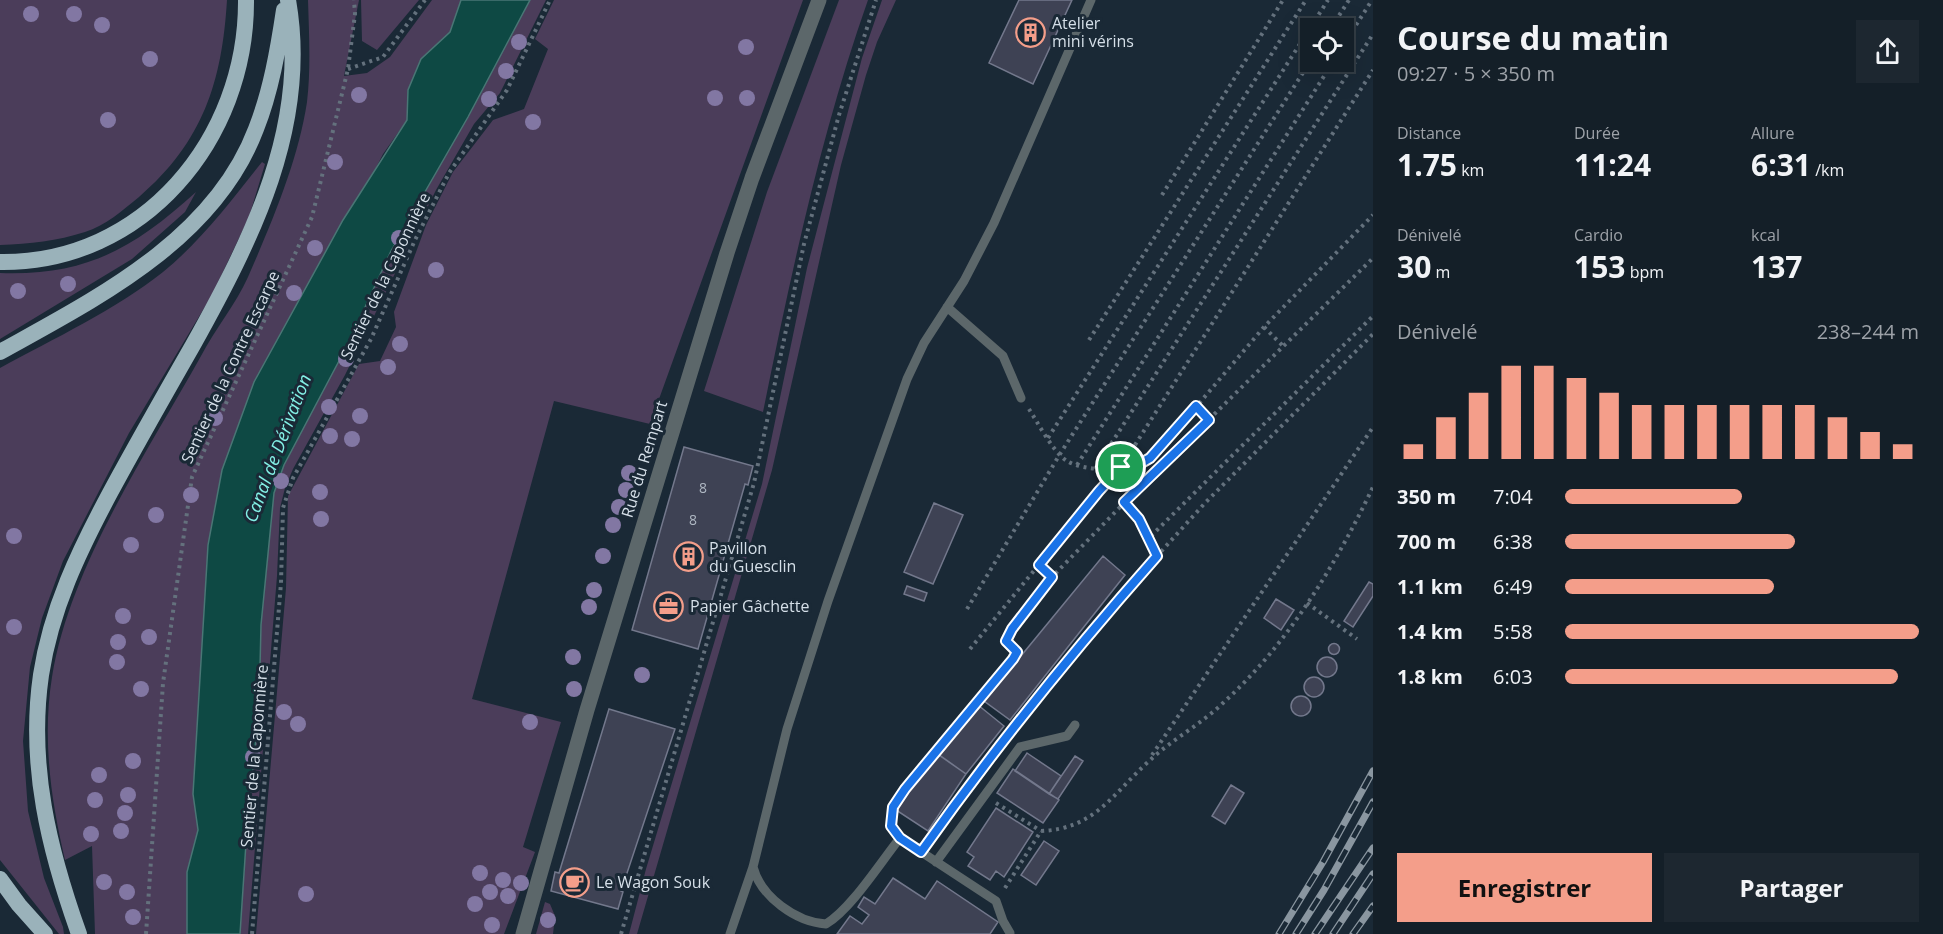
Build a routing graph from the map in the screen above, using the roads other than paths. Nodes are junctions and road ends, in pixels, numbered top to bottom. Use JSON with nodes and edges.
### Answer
{"nodes":[{"id":1,"x":246,"y":0,"type":"edge"},
{"id":2,"x":287,"y":0,"type":"edge"},
{"id":3,"x":819,"y":0,"type":"edge"},
{"id":4,"x":1091,"y":0,"type":"edge"},
{"id":5,"x":0,"y":262,"type":"edge"},
{"id":6,"x":947,"y":307,"type":"junction"},
{"id":7,"x":0,"y":352,"type":"edge"},
{"id":8,"x":1021,"y":398,"type":"road end"},
{"id":9,"x":1075,"y":725,"type":"dead end"},
{"id":10,"x":936,"y":862,"type":"junction"},
{"id":11,"x":753,"y":867,"type":"junction"},
{"id":12,"x":0,"y":879,"type":"edge"},
{"id":13,"x":826,"y":924,"type":"junction"},
{"id":14,"x":1010,"y":933,"type":"edge"},
{"id":15,"x":45,"y":934,"type":"edge"},
{"id":16,"x":79,"y":934,"type":"edge"},
{"id":17,"x":523,"y":934,"type":"edge"},
{"id":18,"x":730,"y":934,"type":"edge"},
{"id":19,"x":819,"y":934,"type":"edge"}],
"edges":[{"from":1,"to":5,"type":"highway"},
{"from":2,"to":7,"type":"highway"},
{"from":2,"to":16,"type":"highway"},
{"from":3,"to":17,"type":"street","name":"Rue du Rempart"},
{"from":4,"to":6,"type":"lane"},
{"from":6,"to":8,"type":"lane"},
{"from":6,"to":11,"type":"lane"},
{"from":9,"to":10,"type":"lane"},
{"from":10,"to":13,"type":"lane"},
{"from":10,"to":14,"type":"lane"},
{"from":11,"to":13,"type":"lane"},
{"from":11,"to":18,"type":"lane"},
{"from":12,"to":15,"type":"highway"},
{"from":13,"to":19,"type":"lane"}]}
